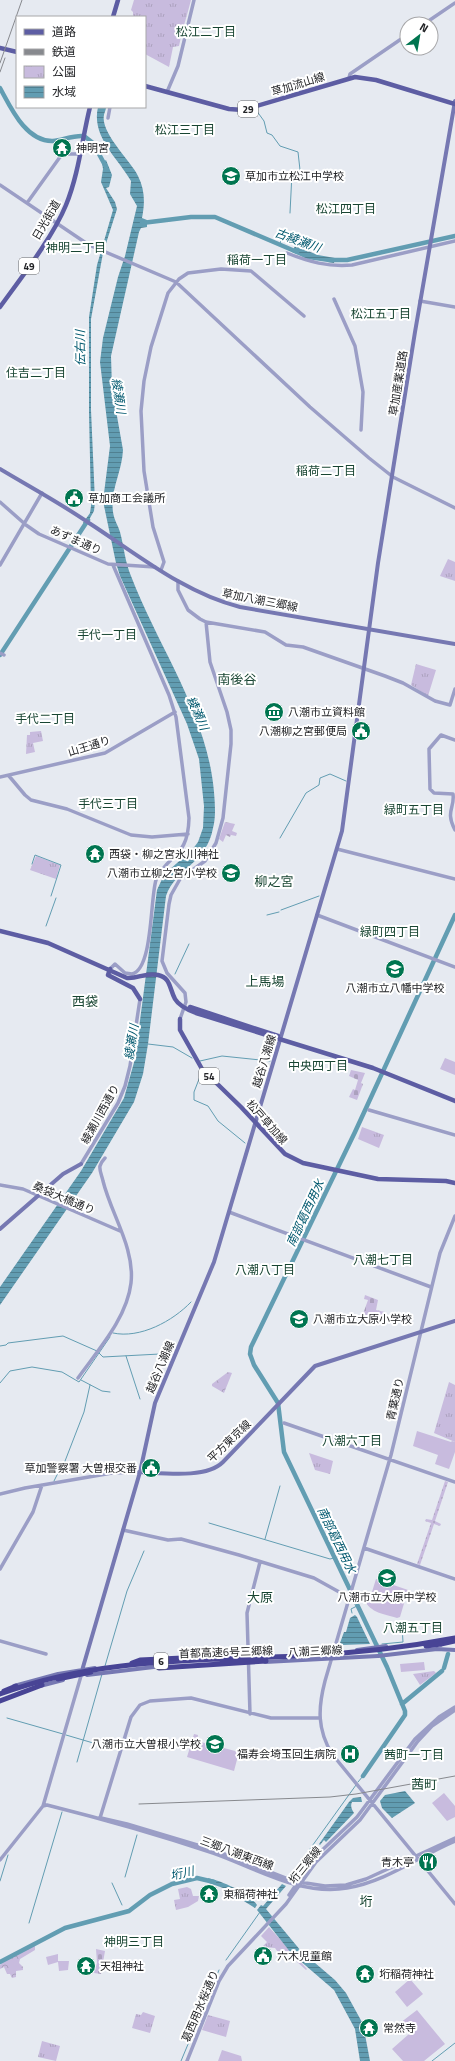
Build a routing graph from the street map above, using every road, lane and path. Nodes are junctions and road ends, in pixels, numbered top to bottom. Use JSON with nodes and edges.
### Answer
{"nodes":[{"id":1,"x":118,"y":0,"type":"edge"},
{"id":2,"x":194,"y":0,"type":"edge"},
{"id":3,"x":455,"y":3,"type":"edge"},
{"id":4,"x":113,"y":16,"type":"edge"},
{"id":5,"x":436,"y":16,"type":"edge"},
{"id":6,"x":399,"y":40,"type":"edge"},
{"id":7,"x":0,"y":48,"type":"edge"},
{"id":8,"x":16,"y":52,"type":"edge"},
{"id":9,"x":349,"y":78,"type":"junction"},
{"id":10,"x":146,"y":86,"type":"edge"},
{"id":11,"x":167,"y":92,"type":"junction"},
{"id":12,"x":455,"y":103,"type":"edge"},
{"id":13,"x":90,"y":108,"type":"edge"},
{"id":14,"x":110,"y":108,"type":"edge"},
{"id":15,"x":108,"y":118,"type":"dead end"},
{"id":16,"x":81,"y":154,"type":"junction"},
{"id":17,"x":0,"y":186,"type":"edge"},
{"id":18,"x":27,"y":204,"type":"junction"},
{"id":19,"x":56,"y":224,"type":"junction"},
{"id":20,"x":455,"y":241,"type":"edge"},
{"id":21,"x":430,"y":246,"type":"junction"},
{"id":22,"x":287,"y":253,"type":"dead end"},
{"id":23,"x":176,"y":282,"type":"junction"},
{"id":24,"x":334,"y":299,"type":"dead end"},
{"id":25,"x":420,"y":301,"type":"junction"},
{"id":26,"x":0,"y":307,"type":"edge"},
{"id":27,"x":455,"y":307,"type":"edge"},
{"id":28,"x":304,"y":316,"type":"dead end"},
{"id":29,"x":361,"y":430,"type":"dead end"},
{"id":30,"x":0,"y":469,"type":"edge"},
{"id":31,"x":393,"y":477,"type":"junction"},
{"id":32,"x":42,"y":493,"type":"junction"},
{"id":33,"x":0,"y":502,"type":"edge"},
{"id":34,"x":455,"y":508,"type":"edge"},
{"id":35,"x":24,"y":523,"type":"junction"},
{"id":36,"x":0,"y":565,"type":"edge"},
{"id":37,"x":114,"y":565,"type":"junction"},
{"id":38,"x":158,"y":569,"type":"junction"},
{"id":39,"x":178,"y":581,"type":"junction"},
{"id":40,"x":206,"y":622,"type":"junction"},
{"id":41,"x":369,"y":628,"type":"junction"},
{"id":42,"x":455,"y":644,"type":"edge"},
{"id":43,"x":364,"y":668,"type":"junction"},
{"id":44,"x":455,"y":689,"type":"edge"},
{"id":45,"x":175,"y":712,"type":"junction"},
{"id":46,"x":455,"y":740,"type":"edge"},
{"id":47,"x":9,"y":776,"type":"junction"},
{"id":48,"x":0,"y":777,"type":"edge"},
{"id":49,"x":455,"y":830,"type":"edge"},
{"id":50,"x":188,"y":834,"type":"junction"},
{"id":51,"x":337,"y":849,"type":"junction"},
{"id":52,"x":455,"y":879,"type":"edge"},
{"id":53,"x":317,"y":915,"type":"junction"},
{"id":54,"x":0,"y":930,"type":"edge"},
{"id":55,"x":455,"y":967,"type":"edge"},
{"id":56,"x":110,"y":969,"type":"junction"},
{"id":57,"x":140,"y":999,"type":"joint"},
{"id":58,"x":184,"y":1006,"type":"junction"},
{"id":59,"x":180,"y":1019,"type":"joint"},
{"id":60,"x":281,"y":1038,"type":"junction"},
{"id":61,"x":455,"y":1100,"type":"edge"},
{"id":62,"x":369,"y":1110,"type":"dead end"},
{"id":63,"x":255,"y":1122,"type":"junction"},
{"id":64,"x":455,"y":1135,"type":"edge"},
{"id":65,"x":105,"y":1158,"type":"dead end"},
{"id":66,"x":81,"y":1164,"type":"joint"},
{"id":67,"x":455,"y":1183,"type":"edge"},
{"id":68,"x":0,"y":1185,"type":"edge"},
{"id":69,"x":38,"y":1196,"type":"junction"},
{"id":70,"x":229,"y":1212,"type":"junction"},
{"id":71,"x":455,"y":1216,"type":"edge"},
{"id":72,"x":0,"y":1229,"type":"edge"},
{"id":73,"x":120,"y":1231,"type":"junction"},
{"id":74,"x":432,"y":1287,"type":"junction"},
{"id":75,"x":455,"y":1321,"type":"edge"},
{"id":76,"x":421,"y":1332,"type":"junction"},
{"id":77,"x":78,"y":1378,"type":"dead end"},
{"id":78,"x":284,"y":1423,"type":"dead end"},
{"id":79,"x":390,"y":1460,"type":"junction"},
{"id":80,"x":140,"y":1472,"type":"junction"},
{"id":81,"x":455,"y":1482,"type":"edge"},
{"id":82,"x":42,"y":1485,"type":"junction"},
{"id":83,"x":0,"y":1494,"type":"edge"},
{"id":84,"x":123,"y":1530,"type":"junction"},
{"id":85,"x":364,"y":1548,"type":"junction"},
{"id":86,"x":260,"y":1562,"type":"junction"},
{"id":87,"x":0,"y":1569,"type":"edge"},
{"id":88,"x":455,"y":1578,"type":"edge"},
{"id":89,"x":350,"y":1598,"type":"junction"},
{"id":90,"x":455,"y":1637,"type":"edge"},
{"id":91,"x":0,"y":1641,"type":"edge"},
{"id":92,"x":455,"y":1642,"type":"edge"},
{"id":93,"x":455,"y":1650,"type":"edge"},
{"id":94,"x":334,"y":1652,"type":"junction"},
{"id":95,"x":46,"y":1654,"type":"dead end"},
{"id":96,"x":326,"y":1654,"type":"junction"},
{"id":97,"x":248,"y":1656,"type":"junction"},
{"id":98,"x":332,"y":1659,"type":"junction"},
{"id":99,"x":266,"y":1660,"type":"junction"},
{"id":100,"x":248,"y":1662,"type":"junction"},
{"id":101,"x":132,"y":1663,"type":"junction"},
{"id":102,"x":139,"y":1668,"type":"junction"},
{"id":103,"x":83,"y":1669,"type":"junction"},
{"id":104,"x":81,"y":1676,"type":"junction"},
{"id":105,"x":42,"y":1685,"type":"junction"},
{"id":106,"x":16,"y":1686,"type":"joint"},
{"id":107,"x":1,"y":1692,"type":"edge"},
{"id":108,"x":0,"y":1700,"type":"edge"},
{"id":109,"x":455,"y":1707,"type":"edge"},
{"id":110,"x":455,"y":1710,"type":"edge"},
{"id":111,"x":250,"y":1714,"type":"junction"},
{"id":112,"x":319,"y":1718,"type":"junction"},
{"id":113,"x":371,"y":1802,"type":"junction"},
{"id":114,"x":43,"y":1806,"type":"junction"},
{"id":115,"x":100,"y":1818,"type":"junction"},
{"id":116,"x":455,"y":1838,"type":"edge"},
{"id":117,"x":455,"y":1841,"type":"edge"},
{"id":118,"x":417,"y":1858,"type":"junction"},
{"id":119,"x":0,"y":1860,"type":"edge"},
{"id":120,"x":298,"y":1884,"type":"junction"},
{"id":121,"x":455,"y":1904,"type":"edge"},
{"id":122,"x":266,"y":1924,"type":"joint"},
{"id":123,"x":187,"y":2061,"type":"edge"}],
"edges":[{"from":1,"to":4,"type":"main road"},
{"from":2,"to":11,"type":"street"},
{"from":3,"to":5,"type":"street"},
{"from":6,"to":9,"type":"street"},
{"from":7,"to":8,"type":"main road"},
{"from":9,"to":11,"type":"main road","name":"草加流山線","number":"29"},
{"from":9,"to":12,"type":"main road","name":"草加流山線","number":"29"},
{"from":10,"to":11,"type":"main road","name":"草加流山線","number":"29"},
{"from":12,"to":21,"type":"main road","name":"草加産業道路"},
{"from":13,"to":16,"type":"main road","name":"日光街道","number":"49"},
{"from":14,"to":15,"type":"street"},
{"from":16,"to":18,"type":"street"},
{"from":16,"to":19,"type":"main road","name":"日光街道","number":"49"},
{"from":17,"to":18,"type":"street"},
{"from":18,"to":19,"type":"street"},
{"from":19,"to":23,"type":"street"},
{"from":19,"to":26,"type":"main road","name":"日光街道","number":"49"},
{"from":20,"to":21,"type":"street"},
{"from":21,"to":22,"type":"street"},
{"from":21,"to":25,"type":"main road","name":"草加産業道路"},
{"from":23,"to":28,"type":"street"},
{"from":23,"to":31,"type":"street"},
{"from":23,"to":38,"type":"street"},
{"from":24,"to":29,"type":"street"},
{"from":25,"to":27,"type":"street"},
{"from":25,"to":31,"type":"main road","name":"草加産業道路"},
{"from":30,"to":32,"type":"main road","name":"草加八潮三郷線"},
{"from":31,"to":34,"type":"street"},
{"from":31,"to":41,"type":"main road","name":"草加産業道路"},
{"from":32,"to":35,"type":"street"},
{"from":32,"to":38,"type":"main road","name":"草加八潮三郷線"},
{"from":33,"to":35,"type":"street","name":"あずま通り"},
{"from":35,"to":36,"type":"street"},
{"from":35,"to":37,"type":"street","name":"あずま通り"},
{"from":37,"to":38,"type":"street","name":"あずま通り"},
{"from":37,"to":45,"type":"street"},
{"from":38,"to":39,"type":"main road","name":"草加八潮三郷線"},
{"from":39,"to":40,"type":"street"},
{"from":39,"to":41,"type":"main road","name":"草加八潮三郷線"},
{"from":40,"to":43,"type":"street"},
{"from":40,"to":58,"type":"street"},
{"from":41,"to":42,"type":"main road","name":"草加八潮三郷線"},
{"from":41,"to":43,"type":"main road","name":"草加産業道路"},
{"from":43,"to":44,"type":"street"},
{"from":43,"to":51,"type":"main road","name":"越谷八潮線"},
{"from":45,"to":47,"type":"street","name":"山王通り"},
{"from":45,"to":50,"type":"street"},
{"from":46,"to":49,"type":"street"},
{"from":47,"to":48,"type":"street","name":"山王通り"},
{"from":47,"to":50,"type":"street"},
{"from":50,"to":56,"type":"street"},
{"from":51,"to":52,"type":"street"},
{"from":51,"to":53,"type":"main road","name":"越谷八潮線"},
{"from":53,"to":55,"type":"street"},
{"from":53,"to":60,"type":"main road","name":"越谷八潮線"},
{"from":54,"to":56,"type":"main road"},
{"from":56,"to":57,"type":"main road"},
{"from":56,"to":58,"type":"main road"},
{"from":57,"to":66,"type":"street","name":"綾瀬川西通り"},
{"from":58,"to":59,"type":"street"},
{"from":58,"to":60,"type":"main road"},
{"from":59,"to":63,"type":"main road","name":"松戸草加線","number":"54"},
{"from":60,"to":61,"type":"main road"},
{"from":60,"to":63,"type":"main road","name":"越谷八潮線"},
{"from":62,"to":64,"type":"street"},
{"from":63,"to":67,"type":"main road","name":"松戸草加線","number":"54"},
{"from":63,"to":70,"type":"main road","name":"越谷八潮線"},
{"from":65,"to":73,"type":"street"},
{"from":66,"to":69,"type":"main road"},
{"from":68,"to":69,"type":"street","name":"桑袋大橋通り"},
{"from":69,"to":72,"type":"main road"},
{"from":69,"to":73,"type":"street","name":"桑袋大橋通り"},
{"from":70,"to":74,"type":"street"},
{"from":70,"to":80,"type":"main road","name":"越谷八潮線"},
{"from":71,"to":74,"type":"street","name":"青葉通り"},
{"from":73,"to":77,"type":"street"},
{"from":74,"to":76,"type":"street","name":"青葉通り"},
{"from":75,"to":76,"type":"main road","name":"平方東京線"},
{"from":76,"to":79,"type":"street","name":"青葉通り"},
{"from":76,"to":80,"type":"main road","name":"平方東京線"},
{"from":78,"to":79,"type":"street"},
{"from":79,"to":81,"type":"street"},
{"from":79,"to":85,"type":"street","name":"青葉通り"},
{"from":80,"to":82,"type":"street"},
{"from":80,"to":84,"type":"main road"},
{"from":82,"to":83,"type":"street"},
{"from":82,"to":87,"type":"street"},
{"from":84,"to":86,"type":"street"},
{"from":84,"to":103,"type":"main road"},
{"from":85,"to":88,"type":"street"},
{"from":85,"to":89,"type":"street","name":"青葉通り"},
{"from":86,"to":89,"type":"street"},
{"from":86,"to":97,"type":"street"},
{"from":89,"to":94,"type":"street","name":"青葉通り"},
{"from":90,"to":94,"type":"main road","name":"八潮三郷線","bridge":true},
{"from":90,"to":96,"type":"highway","name":"首都高速6号三郷線","number":"6","bridge":true},
{"from":91,"to":95,"type":"street"},
{"from":92,"to":99,"type":"highway","name":"首都高速6号三郷線","number":"6","bridge":true},
{"from":93,"to":98,"type":"main road","name":"八潮三郷線","bridge":true},
{"from":94,"to":97,"type":"main road","name":"八潮三郷線"},
{"from":94,"to":98,"type":"street","name":"青葉通り"},
{"from":96,"to":101,"type":"highway","bridge":true},
{"from":96,"to":107,"type":"highway","name":"首都高速6号三郷線","number":"6","bridge":true},
{"from":97,"to":100,"type":"street"},
{"from":97,"to":101,"type":"main road","name":"八潮三郷線"},
{"from":98,"to":100,"type":"main road","name":"八潮三郷線","bridge":true},
{"from":98,"to":112,"type":"street","name":"青葉通り"},
{"from":99,"to":102,"type":"highway","bridge":true},
{"from":99,"to":108,"type":"highway","name":"首都高速6号三郷線","number":"6","bridge":true},
{"from":100,"to":102,"type":"main road","name":"八潮三郷線","bridge":true},
{"from":100,"to":111,"type":"street"},
{"from":101,"to":103,"type":"main road","name":"八潮三郷線"},
{"from":102,"to":104,"type":"main road","name":"八潮三郷線","bridge":true},
{"from":103,"to":104,"type":"main road"},
{"from":103,"to":106,"type":"main road"},
{"from":104,"to":105,"type":"main road"},
{"from":104,"to":114,"type":"street"},
{"from":105,"to":108,"type":"main road"},
{"from":105,"to":108,"type":"highway"},
{"from":106,"to":107,"type":"highway"},
{"from":109,"to":113,"type":"street","name":"垳三郷線"},
{"from":110,"to":113,"type":"street","name":"垳三郷線"},
{"from":111,"to":112,"type":"street"},
{"from":111,"to":115,"type":"street"},
{"from":112,"to":113,"type":"street"},
{"from":113,"to":118,"type":"street"},
{"from":113,"to":120,"type":"street","name":"垳三郷線"},
{"from":114,"to":115,"type":"street","name":"三郷八潮東西線"},
{"from":114,"to":119,"type":"street"},
{"from":115,"to":120,"type":"street","name":"三郷八潮東西線"},
{"from":116,"to":118,"type":"street","name":"三郷八潮東西線"},
{"from":117,"to":118,"type":"street","name":"三郷八潮東西線"},
{"from":118,"to":120,"type":"street","name":"三郷八潮東西線"},
{"from":118,"to":121,"type":"street"},
{"from":120,"to":122,"type":"street","name":"垳三郷線"},
{"from":122,"to":123,"type":"street","name":"葛西用水桜通り"}]}
